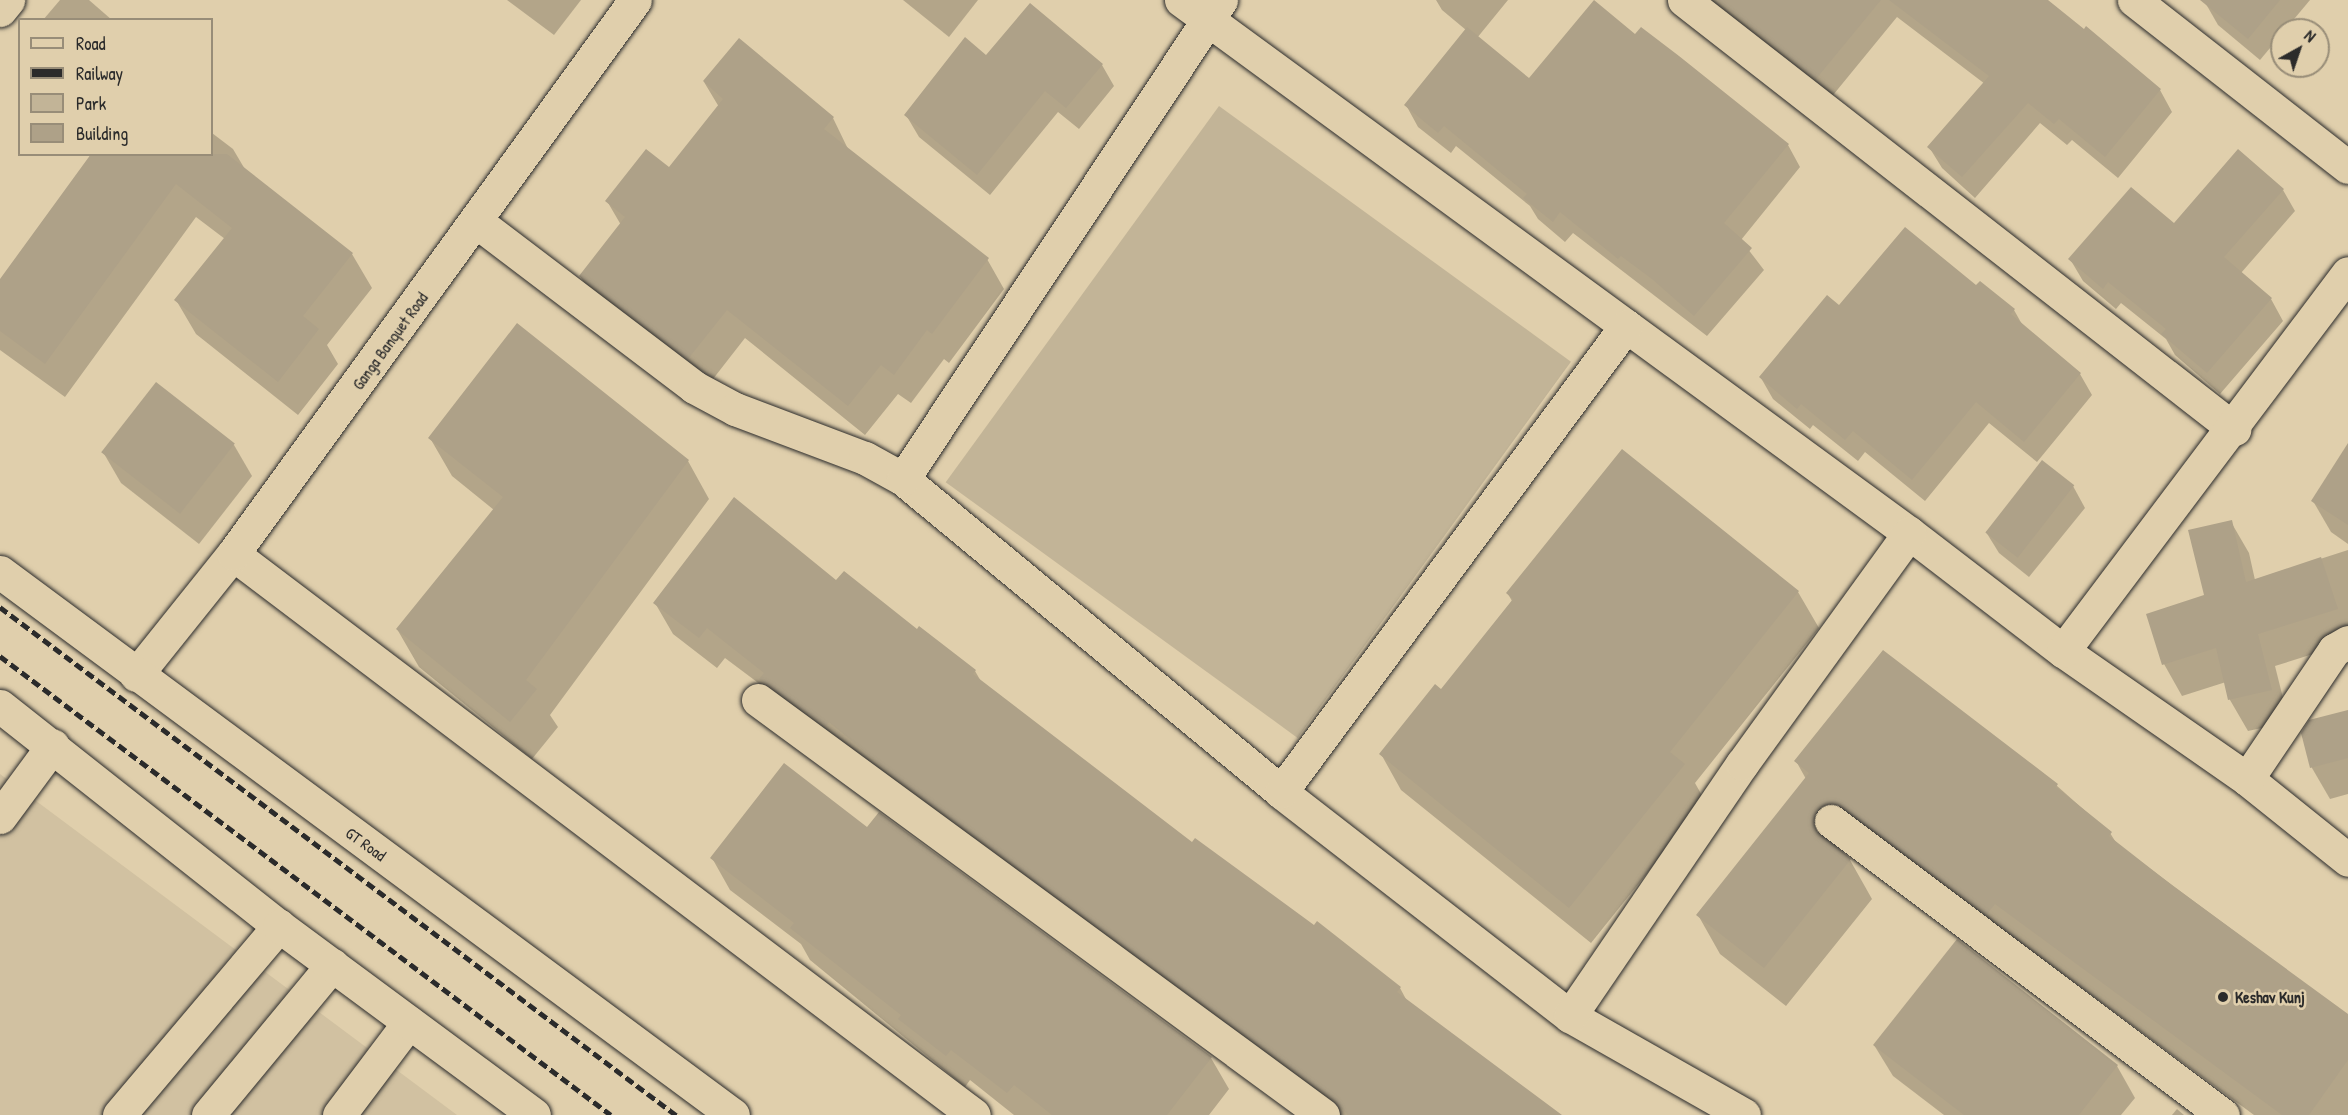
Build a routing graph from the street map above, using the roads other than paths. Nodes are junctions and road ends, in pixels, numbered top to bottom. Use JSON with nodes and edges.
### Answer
{"nodes":[{"id":1,"x":8,"y":0,"type":"edge"},
{"id":2,"x":635,"y":0,"type":"edge"},
{"id":3,"x":1181,"y":0,"type":"edge"},
{"id":4,"x":1684,"y":0,"type":"edge"},
{"id":5,"x":2134,"y":0,"type":"edge"},
{"id":6,"x":0,"y":10,"type":"edge"},
{"id":7,"x":1214,"y":10,"type":"edge"},
{"id":8,"x":2348,"y":166,"type":"edge"},
{"id":9,"x":477,"y":222,"type":"junction"},
{"id":10,"x":2348,"y":273,"type":"edge"},
{"id":11,"x":1626,"y":326,"type":"junction"},
{"id":12,"x":2234,"y":429,"type":"junction"},
{"id":13,"x":903,"y":479,"type":"junction"},
{"id":14,"x":1909,"y":533,"type":"junction"},
{"id":15,"x":233,"y":554,"type":"junction"},
{"id":16,"x":0,"y":573,"type":"edge"},
{"id":17,"x":2348,"y":642,"type":"edge"},
{"id":18,"x":2063,"y":651,"type":"junction"},
{"id":19,"x":136,"y":675,"type":"junction"},
{"id":20,"x":758,"y":700,"type":"dead end"},
{"id":21,"x":0,"y":706,"type":"edge"},
{"id":22,"x":53,"y":745,"type":"junction"},
{"id":23,"x":2247,"y":779,"type":"junction"},
{"id":24,"x":1281,"y":792,"type":"junction"},
{"id":25,"x":0,"y":817,"type":"edge"},
{"id":26,"x":1831,"y":821,"type":"dead end"},
{"id":27,"x":2348,"y":860,"type":"edge"},
{"id":28,"x":279,"y":926,"type":"junction"},
{"id":29,"x":332,"y":965,"type":"junction"},
{"id":30,"x":1570,"y":1016,"type":"junction"},
{"id":31,"x":409,"y":1022,"type":"junction"},
{"id":32,"x":119,"y":1115,"type":"edge"},
{"id":33,"x":208,"y":1115,"type":"edge"},
{"id":34,"x":339,"y":1115,"type":"edge"},
{"id":35,"x":534,"y":1115,"type":"edge"},
{"id":36,"x":733,"y":1115,"type":"edge"},
{"id":37,"x":974,"y":1115,"type":"edge"},
{"id":38,"x":1323,"y":1115,"type":"edge"},
{"id":39,"x":1744,"y":1115,"type":"edge"},
{"id":40,"x":2223,"y":1115,"type":"edge"}],
"edges":[{"from":1,"to":6,"type":"main road"},
{"from":2,"to":9,"type":"main road","name":"Ganga Banquet Road"},
{"from":3,"to":7,"type":"main road"},
{"from":4,"to":12,"type":"main road"},
{"from":5,"to":8,"type":"main road"},
{"from":7,"to":11,"type":"main road"},
{"from":7,"to":13,"type":"main road"},
{"from":9,"to":13,"type":"main road"},
{"from":9,"to":15,"type":"main road","name":"Ganga Banquet Road"},
{"from":10,"to":12,"type":"main road"},
{"from":11,"to":14,"type":"main road"},
{"from":11,"to":24,"type":"main road"},
{"from":12,"to":18,"type":"main road"},
{"from":13,"to":24,"type":"main road"},
{"from":14,"to":18,"type":"main road"},
{"from":14,"to":30,"type":"main road"},
{"from":15,"to":19,"type":"main road","name":"Ganga Banquet Road"},
{"from":15,"to":37,"type":"main road"},
{"from":16,"to":19,"type":"main road","name":"GT Road"},
{"from":17,"to":23,"type":"main road"},
{"from":18,"to":23,"type":"main road"},
{"from":19,"to":36,"type":"main road","name":"GT Road"},
{"from":20,"to":38,"type":"main road"},
{"from":21,"to":22,"type":"main road"},
{"from":22,"to":25,"type":"main road"},
{"from":22,"to":28,"type":"main road"},
{"from":23,"to":27,"type":"main road"},
{"from":24,"to":30,"type":"main road"},
{"from":26,"to":40,"type":"main road"},
{"from":28,"to":29,"type":"main road"},
{"from":28,"to":32,"type":"main road"},
{"from":29,"to":31,"type":"main road"},
{"from":29,"to":33,"type":"main road"},
{"from":30,"to":39,"type":"main road"},
{"from":31,"to":34,"type":"main road"},
{"from":31,"to":35,"type":"main road"}]}
